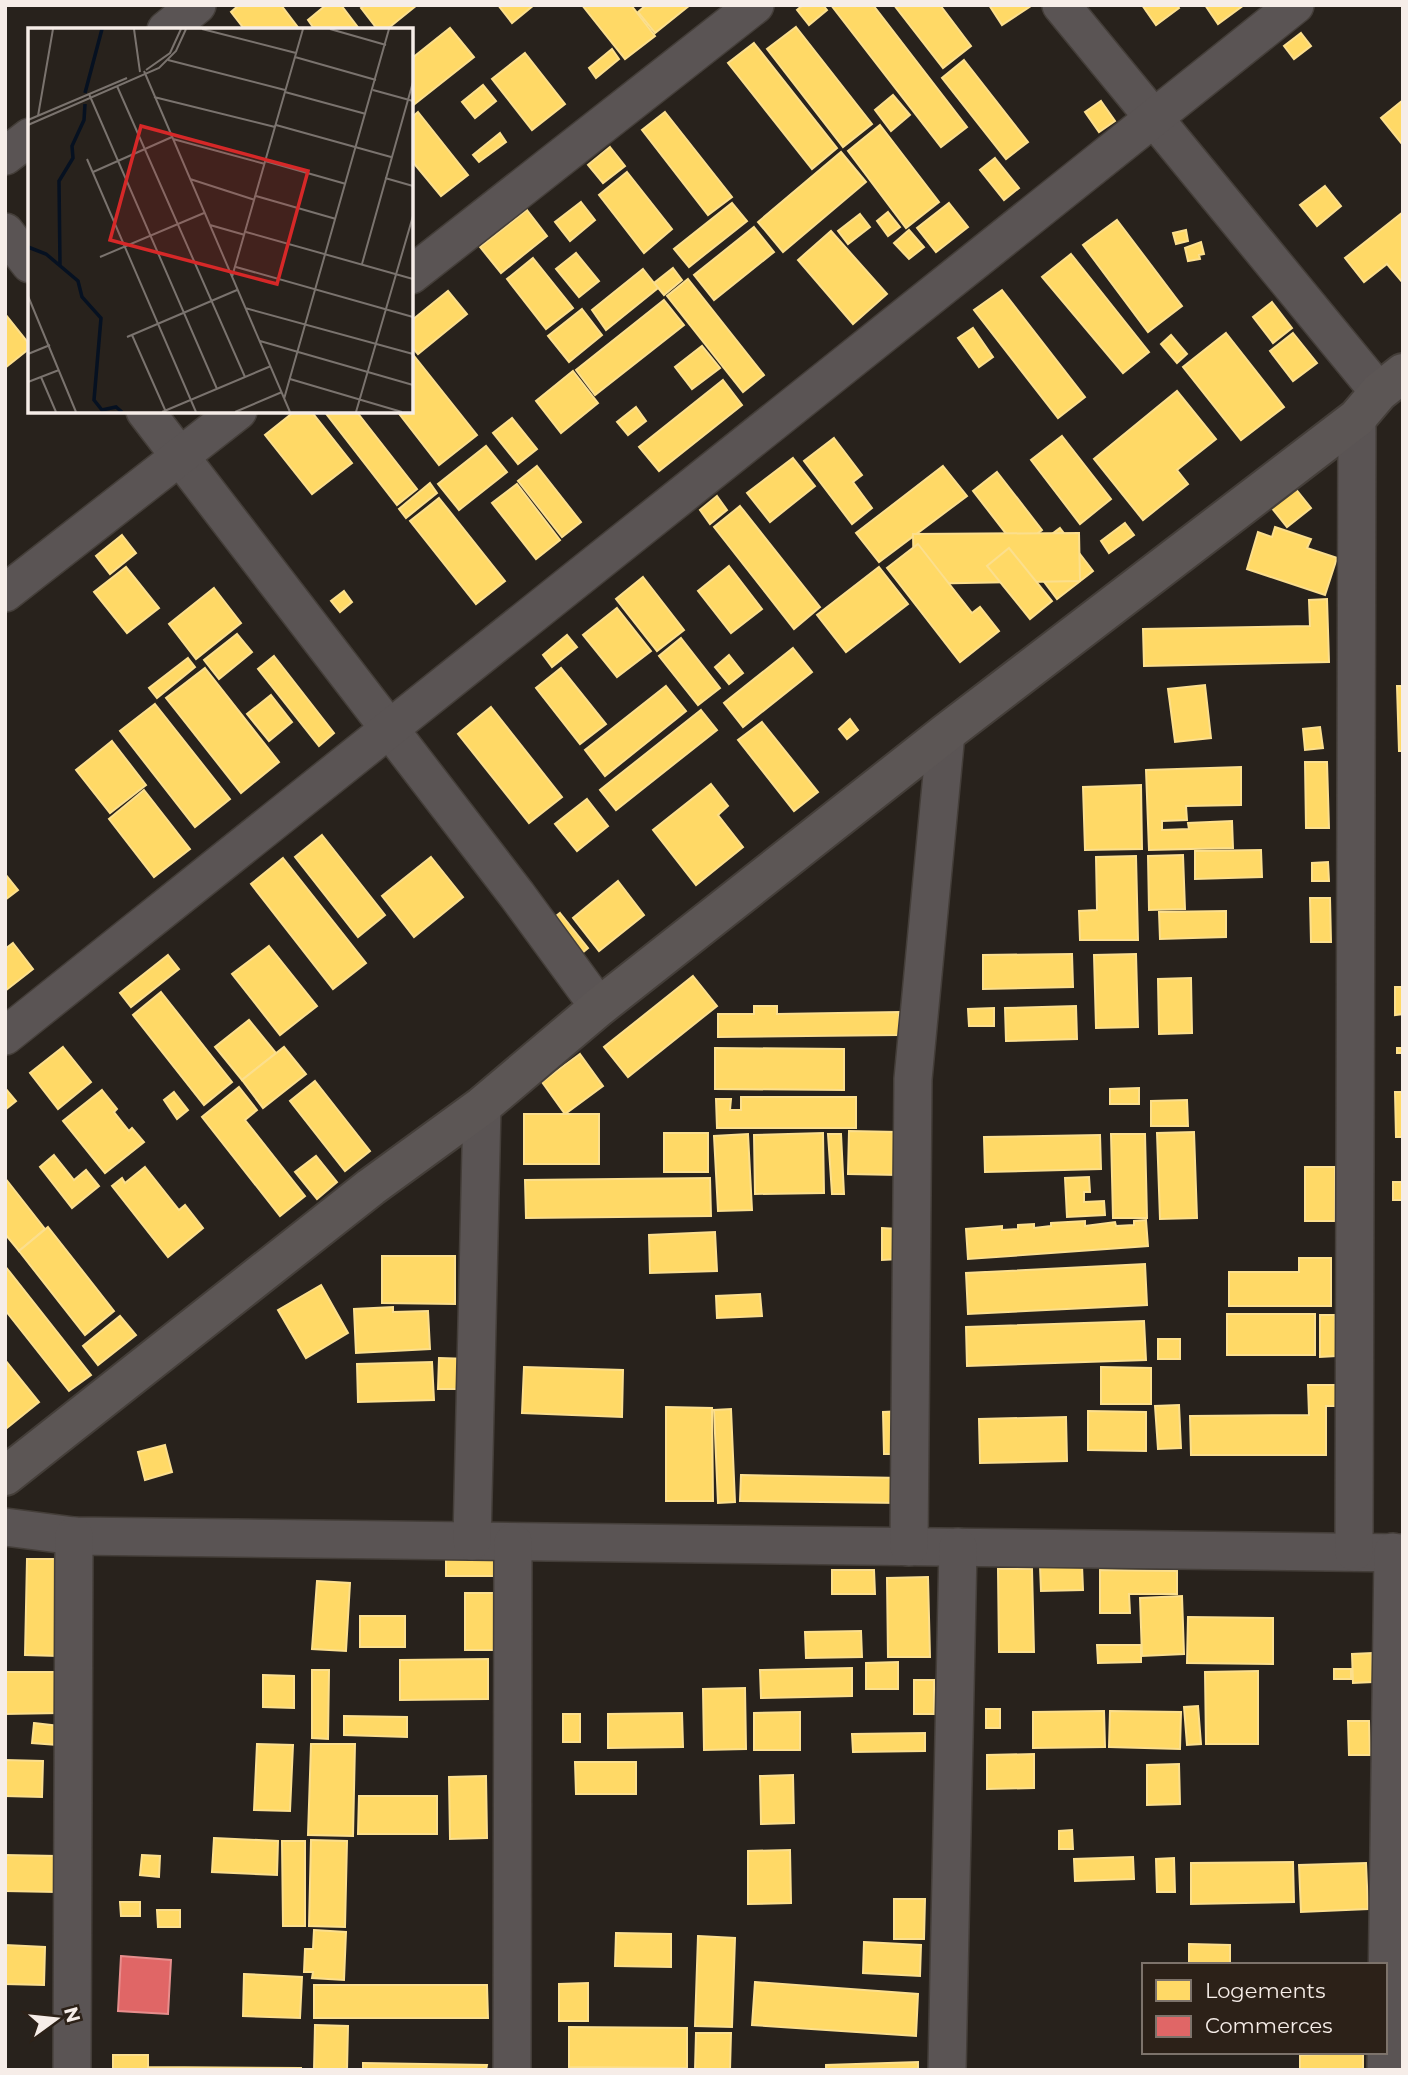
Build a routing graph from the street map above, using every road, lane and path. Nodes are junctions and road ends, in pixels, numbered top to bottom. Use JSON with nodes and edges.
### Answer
{"nodes":[{"id":1,"x":197,"y":5,"type":"edge"},
{"id":2,"x":755,"y":5,"type":"edge"},
{"id":3,"x":1061,"y":5,"type":"edge"},
{"id":4,"x":1295,"y":5,"type":"edge"},
{"id":5,"x":168,"y":28,"type":"edge"},
{"id":6,"x":1154,"y":118,"type":"junction"},
{"id":7,"x":28,"y":139,"type":"edge"},
{"id":8,"x":5,"y":156,"type":"edge"},
{"id":9,"x":5,"y":232,"type":"edge"},
{"id":10,"x":28,"y":261,"type":"edge"},
{"id":11,"x":413,"y":273,"type":"edge"},
{"id":12,"x":1380,"y":394,"type":"edge"},
{"id":13,"x":147,"y":413,"type":"edge"},
{"id":14,"x":235,"y":413,"type":"edge"},
{"id":15,"x":180,"y":456,"type":"junction"},
{"id":16,"x":5,"y":593,"type":"edge"},
{"id":17,"x":389,"y":730,"type":"junction"},
{"id":18,"x":946,"y":733,"type":"junction"},
{"id":19,"x":599,"y":1007,"type":"junction"},
{"id":20,"x":5,"y":1036,"type":"edge"},
{"id":21,"x":482,"y":1106,"type":"junction"},
{"id":22,"x":5,"y":1476,"type":"edge"},
{"id":23,"x":5,"y":1527,"type":"edge"},
{"id":24,"x":74,"y":1536,"type":"junction"},
{"id":25,"x":472,"y":1541,"type":"junction"},
{"id":26,"x":513,"y":1542,"type":"junction"},
{"id":27,"x":909,"y":1547,"type":"junction"},
{"id":28,"x":958,"y":1547,"type":"junction"},
{"id":29,"x":1354,"y":1552,"type":"junction"},
{"id":30,"x":1398,"y":1553,"type":"edge"},
{"id":31,"x":1387,"y":1990,"type":"edge"},
{"id":32,"x":72,"y":2070,"type":"edge"},
{"id":33,"x":512,"y":2070,"type":"edge"},
{"id":34,"x":947,"y":2070,"type":"edge"}],
"edges":[{"from":1,"to":5,"type":"street"},
{"from":2,"to":11,"type":"street"},
{"from":3,"to":6,"type":"street"},
{"from":4,"to":6,"type":"street"},
{"from":6,"to":12,"type":"street"},
{"from":6,"to":17,"type":"street"},
{"from":7,"to":8,"type":"street"},
{"from":9,"to":10,"type":"street"},
{"from":12,"to":18,"type":"street"},
{"from":12,"to":29,"type":"street"},
{"from":13,"to":15,"type":"street"},
{"from":14,"to":15,"type":"street"},
{"from":15,"to":16,"type":"street"},
{"from":15,"to":17,"type":"street"},
{"from":17,"to":19,"type":"street"},
{"from":17,"to":20,"type":"street"},
{"from":18,"to":19,"type":"street"},
{"from":18,"to":27,"type":"street"},
{"from":19,"to":21,"type":"street"},
{"from":21,"to":22,"type":"street"},
{"from":21,"to":25,"type":"street"},
{"from":23,"to":24,"type":"street"},
{"from":24,"to":25,"type":"street"},
{"from":24,"to":32,"type":"street"},
{"from":25,"to":26,"type":"street"},
{"from":26,"to":27,"type":"street"},
{"from":26,"to":33,"type":"street"},
{"from":27,"to":28,"type":"street"},
{"from":28,"to":29,"type":"street"},
{"from":28,"to":34,"type":"street"},
{"from":29,"to":30,"type":"street"},
{"from":30,"to":31,"type":"street"}]}
